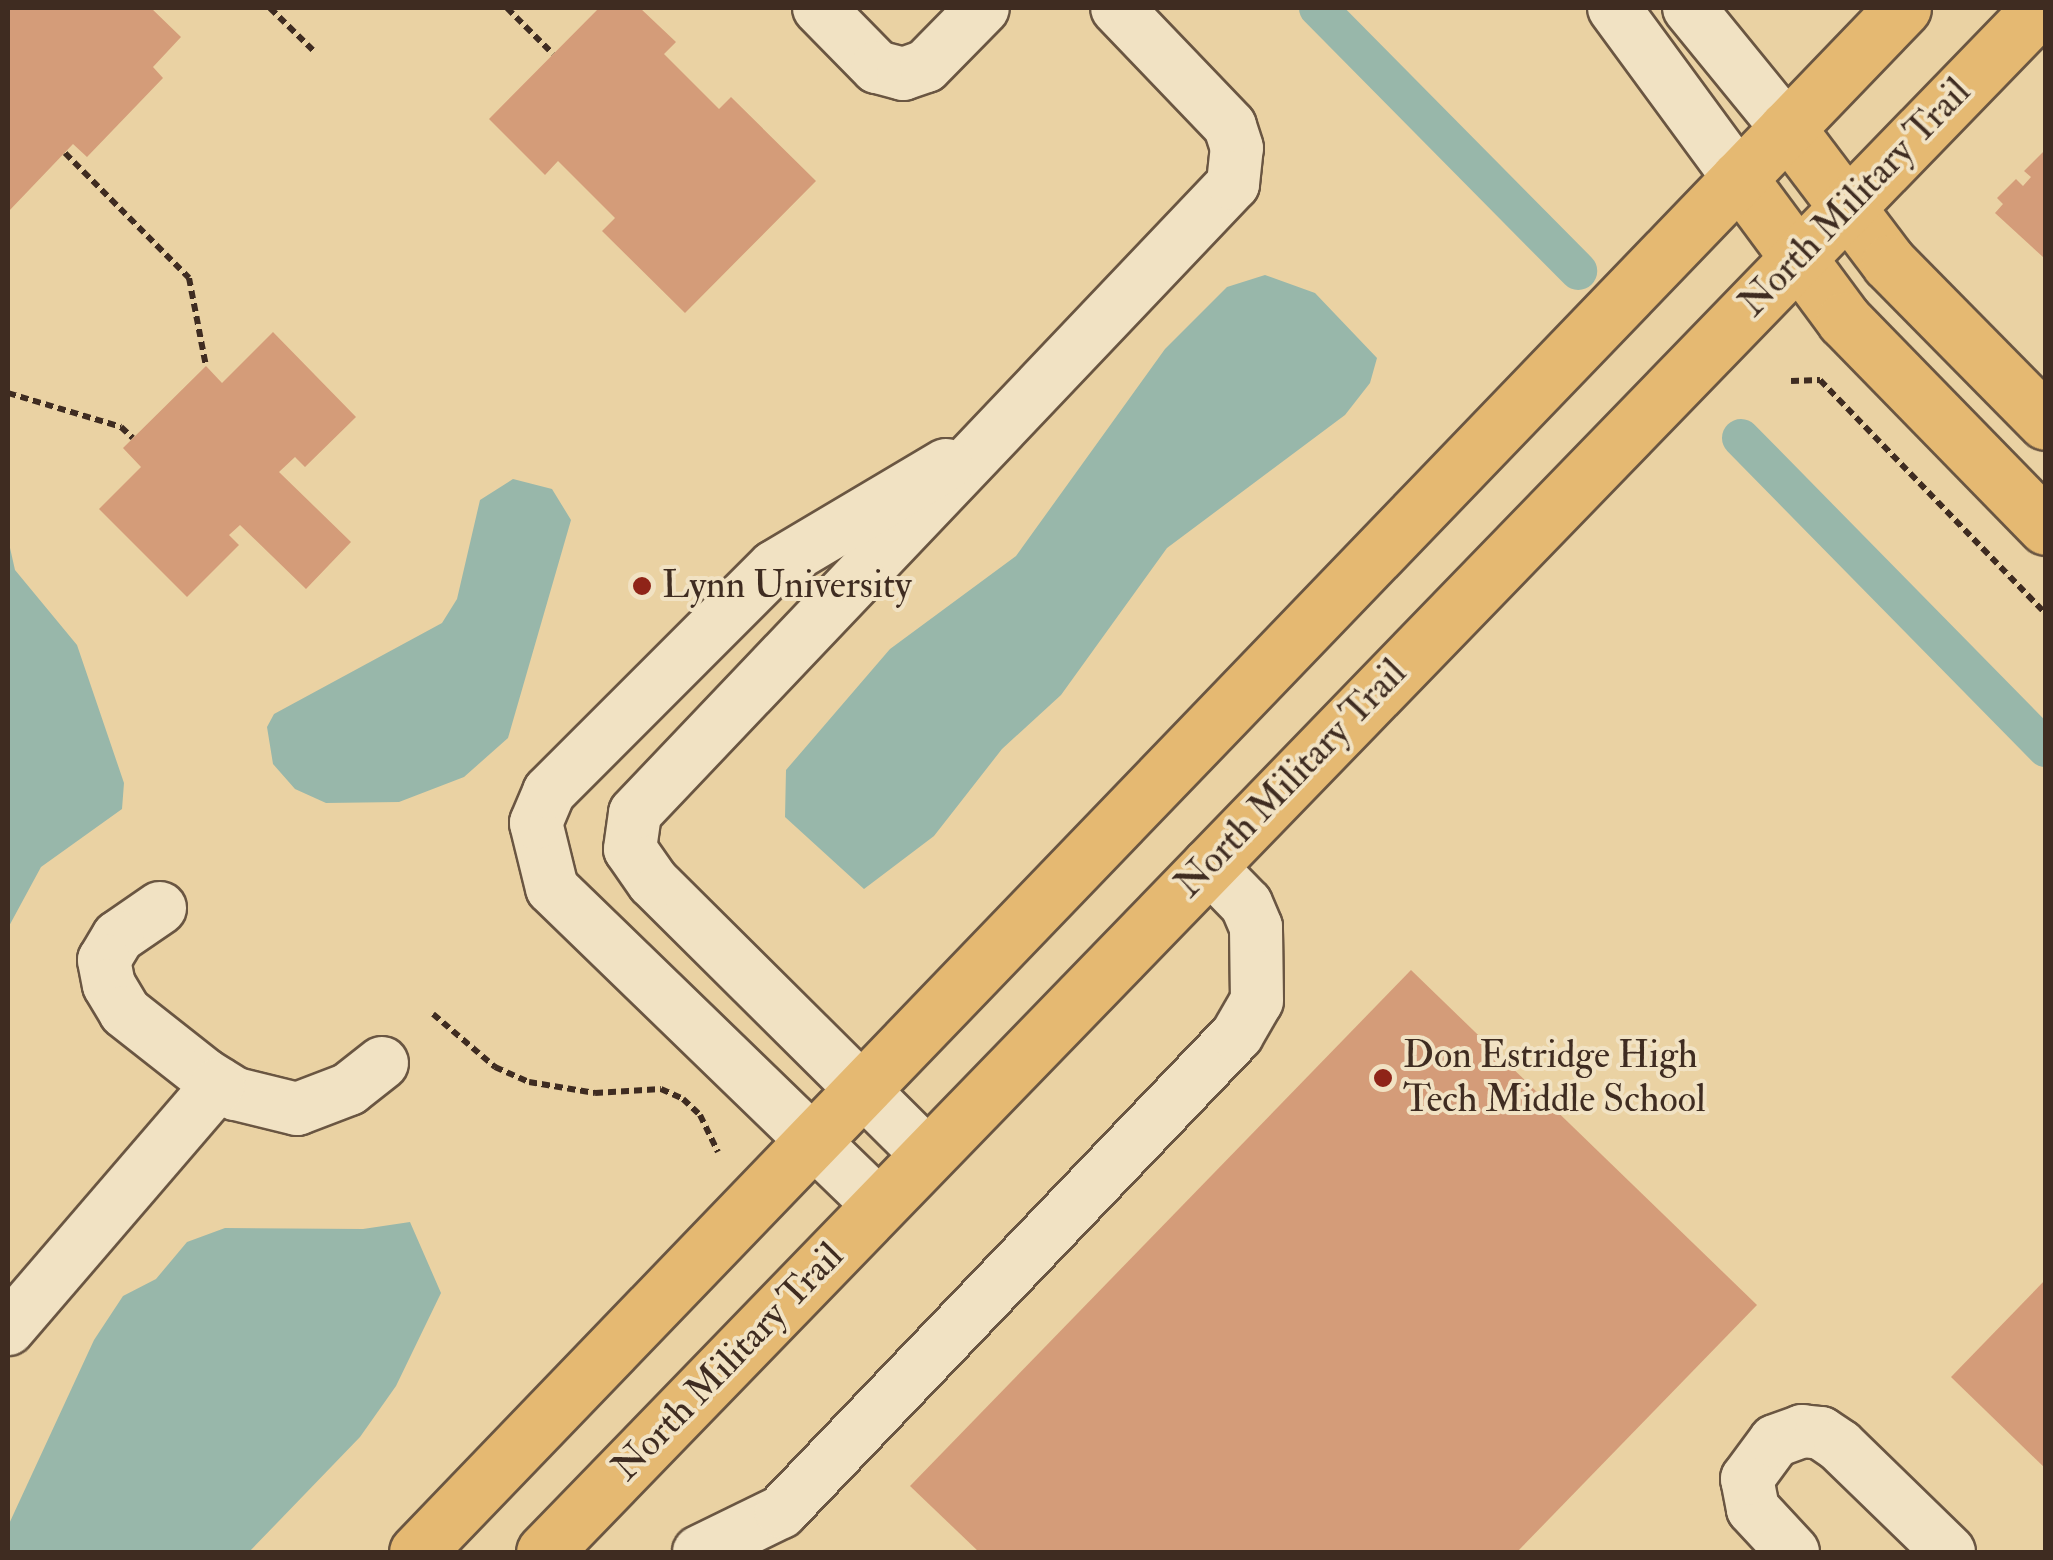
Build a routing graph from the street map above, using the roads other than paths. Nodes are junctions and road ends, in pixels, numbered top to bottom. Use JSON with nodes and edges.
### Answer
{"nodes":[{"id":1,"x":818,"y":8,"type":"edge"},
{"id":2,"x":983,"y":8,"type":"edge"},
{"id":3,"x":1117,"y":8,"type":"edge"},
{"id":4,"x":1614,"y":8,"type":"edge"},
{"id":5,"x":1689,"y":8,"type":"edge"},
{"id":6,"x":1904,"y":8,"type":"edge"},
{"id":7,"x":2040,"y":8,"type":"edge"},
{"id":8,"x":1786,"y":128,"type":"junction"},
{"id":9,"x":1739,"y":178,"type":"junction"},
{"id":10,"x":1846,"y":207,"type":"junction"},
{"id":11,"x":1797,"y":258,"type":"junction"},
{"id":12,"x":2046,"y":422,"type":"edge"},
{"id":13,"x":991,"y":440,"type":"junction"},
{"id":14,"x":2046,"y":527,"type":"edge"},
{"id":15,"x":1208,"y":865,"type":"junction"},
{"id":16,"x":160,"y":908,"type":"dead end"},
{"id":17,"x":382,"y":1064,"type":"dead end"},
{"id":18,"x":219,"y":1084,"type":"junction"},
{"id":19,"x":864,"y":1091,"type":"junction"},
{"id":20,"x":814,"y":1142,"type":"junction"},
{"id":21,"x":928,"y":1155,"type":"junction"},
{"id":22,"x":879,"y":1206,"type":"junction"},
{"id":23,"x":8,"y":1328,"type":"edge"},
{"id":24,"x":779,"y":1532,"type":"edge"},
{"id":25,"x":557,"y":1548,"type":"edge"},
{"id":26,"x":417,"y":1552,"type":"edge"},
{"id":27,"x":700,"y":1552,"type":"edge"},
{"id":28,"x":1793,"y":1552,"type":"edge"},
{"id":29,"x":1949,"y":1552,"type":"edge"}],
"edges":[{"from":1,"to":2,"type":"lane"},
{"from":3,"to":13,"type":"lane"},
{"from":4,"to":9,"type":"lane"},
{"from":5,"to":8,"type":"lane"},
{"from":6,"to":8,"type":"main road"},
{"from":7,"to":10,"type":"main road","name":"North Military Trail"},
{"from":8,"to":9,"type":"main road"},
{"from":8,"to":10,"type":"main road"},
{"from":9,"to":11,"type":"main road"},
{"from":9,"to":19,"type":"main road"},
{"from":10,"to":11,"type":"main road","name":"North Military Trail"},
{"from":10,"to":12,"type":"main road"},
{"from":11,"to":14,"type":"main road"},
{"from":11,"to":15,"type":"main road","name":"North Military Trail"},
{"from":13,"to":19,"type":"lane"},
{"from":13,"to":20,"type":"lane"},
{"from":15,"to":21,"type":"main road","name":"North Military Trail"},
{"from":15,"to":24,"type":"lane"},
{"from":16,"to":18,"type":"lane"},
{"from":17,"to":18,"type":"lane"},
{"from":18,"to":23,"type":"lane"},
{"from":19,"to":20,"type":"main road"},
{"from":19,"to":21,"type":"lane"},
{"from":20,"to":22,"type":"lane"},
{"from":20,"to":26,"type":"main road"},
{"from":21,"to":22,"type":"main road","name":"North Military Trail"},
{"from":22,"to":25,"type":"main road","name":"North Military Trail"},
{"from":24,"to":27,"type":"lane"},
{"from":28,"to":29,"type":"lane"}]}
